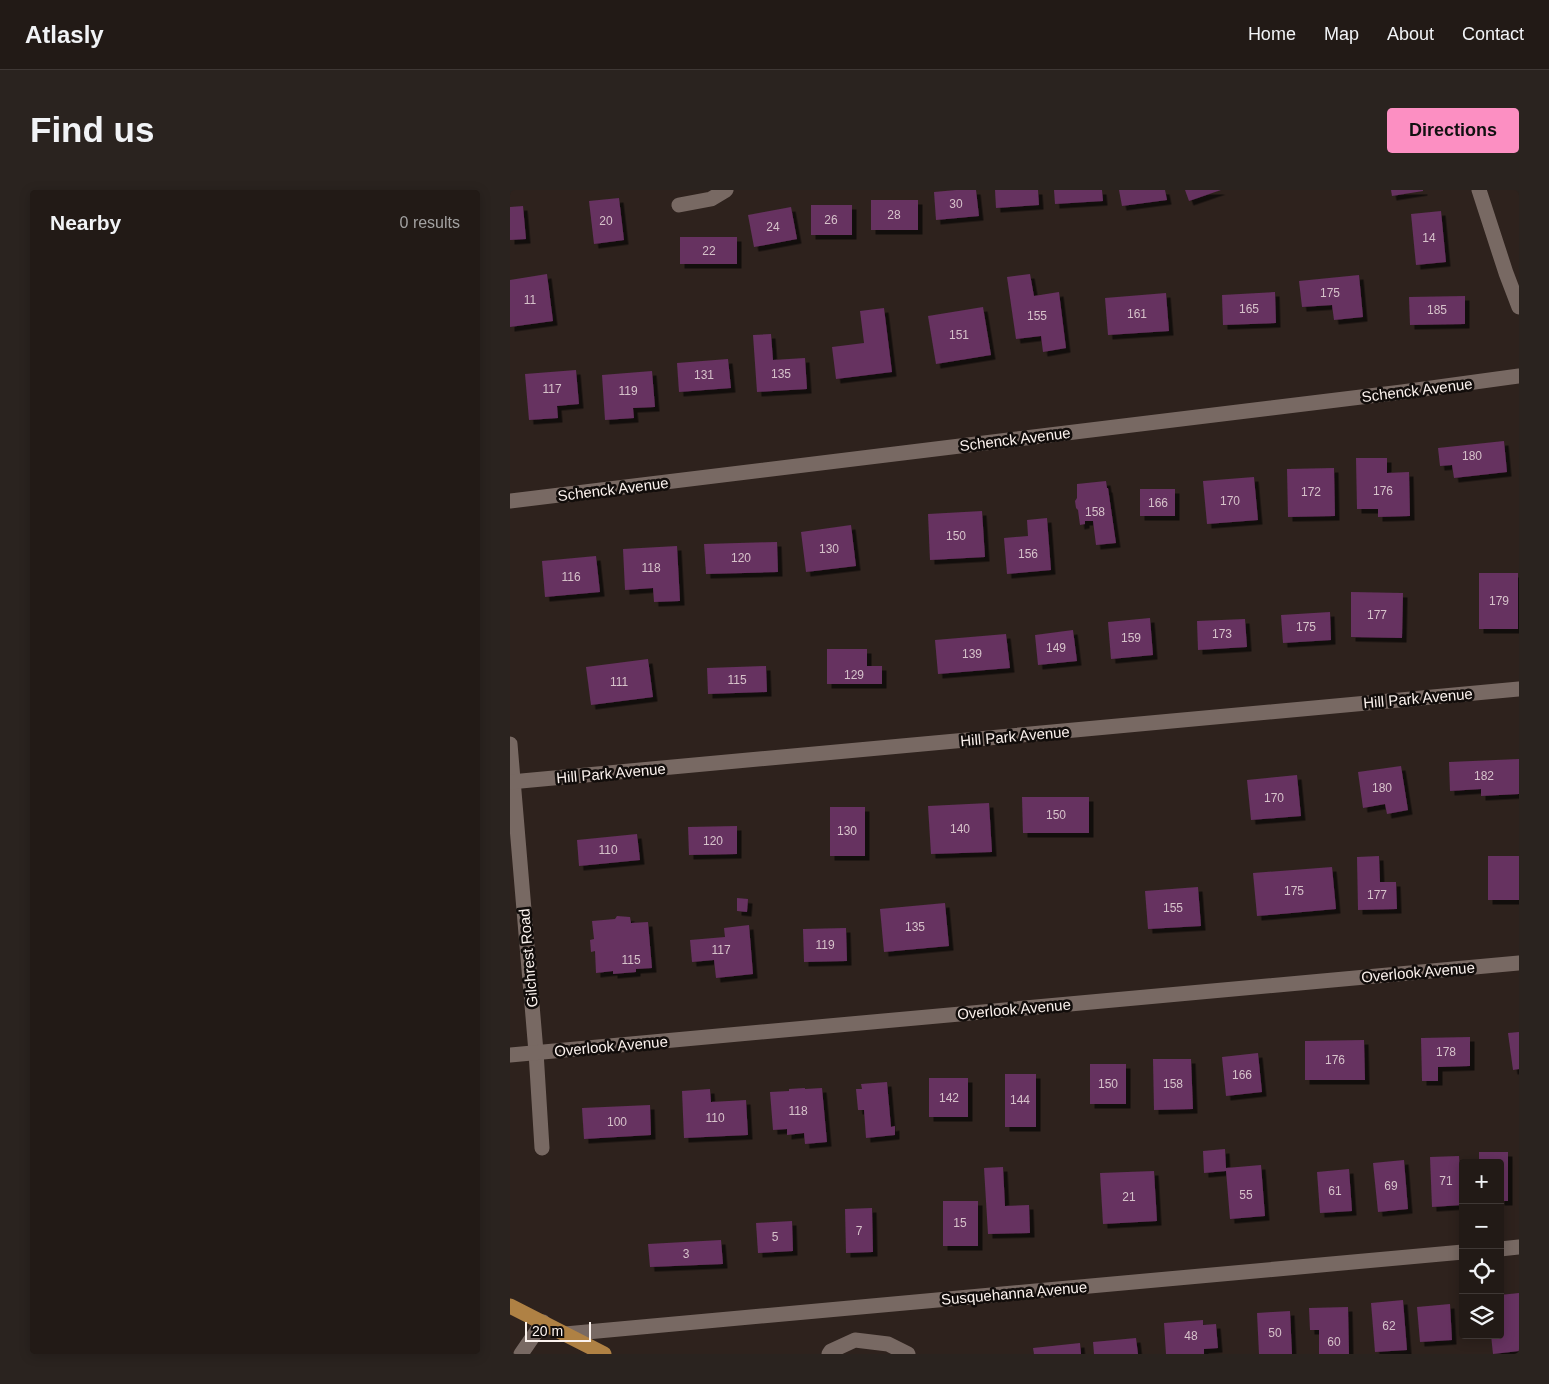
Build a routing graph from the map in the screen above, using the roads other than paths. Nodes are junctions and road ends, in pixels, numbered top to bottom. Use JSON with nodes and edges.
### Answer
{"nodes":[{"id":1,"x":726,"y":190,"type":"edge"},
{"id":2,"x":1479,"y":190,"type":"edge"},
{"id":3,"x":1490,"y":190,"type":"edge"},
{"id":4,"x":679,"y":205,"type":"dead end"},
{"id":5,"x":1491,"y":226,"type":"junction"},
{"id":6,"x":1519,"y":308,"type":"edge"},
{"id":7,"x":1519,"y":376,"type":"edge"},
{"id":8,"x":510,"y":501,"type":"edge"},
{"id":9,"x":1519,"y":689,"type":"edge"},
{"id":10,"x":510,"y":744,"type":"edge"},
{"id":11,"x":512,"y":782,"type":"edge"},
{"id":12,"x":1519,"y":963,"type":"edge"},
{"id":13,"x":536,"y":1052,"type":"junction"},
{"id":14,"x":510,"y":1055,"type":"edge"},
{"id":15,"x":542,"y":1148,"type":"dead end"},
{"id":16,"x":1519,"y":1247,"type":"edge"},
{"id":17,"x":1504,"y":1249,"type":"edge"},
{"id":18,"x":1459,"y":1252,"type":"edge"},
{"id":19,"x":510,"y":1306,"type":"edge"},
{"id":20,"x":543,"y":1322,"type":"junction"},
{"id":21,"x":565,"y":1334,"type":"junction"},
{"id":22,"x":521,"y":1354,"type":"edge"},
{"id":23,"x":604,"y":1354,"type":"edge"},
{"id":24,"x":829,"y":1354,"type":"edge"},
{"id":25,"x":908,"y":1354,"type":"edge"}],
"edges":[{"from":1,"to":4,"type":"street"},
{"from":2,"to":5,"type":"street"},
{"from":3,"to":5,"type":"street"},
{"from":5,"to":6,"type":"street"},
{"from":7,"to":8,"type":"street","name":"Schenck Avenue"},
{"from":9,"to":11,"type":"street","name":"Hill Park Avenue"},
{"from":10,"to":11,"type":"street","name":"Gilchrest Road"},
{"from":11,"to":13,"type":"street","name":"Gilchrest Road"},
{"from":12,"to":13,"type":"street","name":"Overlook Avenue"},
{"from":13,"to":14,"type":"street","name":"Overlook Avenue"},
{"from":13,"to":15,"type":"street","name":"Gilchrest Road"},
{"from":16,"to":17,"type":"street"},
{"from":18,"to":21,"type":"street","name":"Susquehanna Avenue"},
{"from":19,"to":20,"type":"main road"},
{"from":20,"to":21,"type":"main road"},
{"from":20,"to":22,"type":"street"},
{"from":21,"to":23,"type":"main road"},
{"from":24,"to":25,"type":"street"}]}
